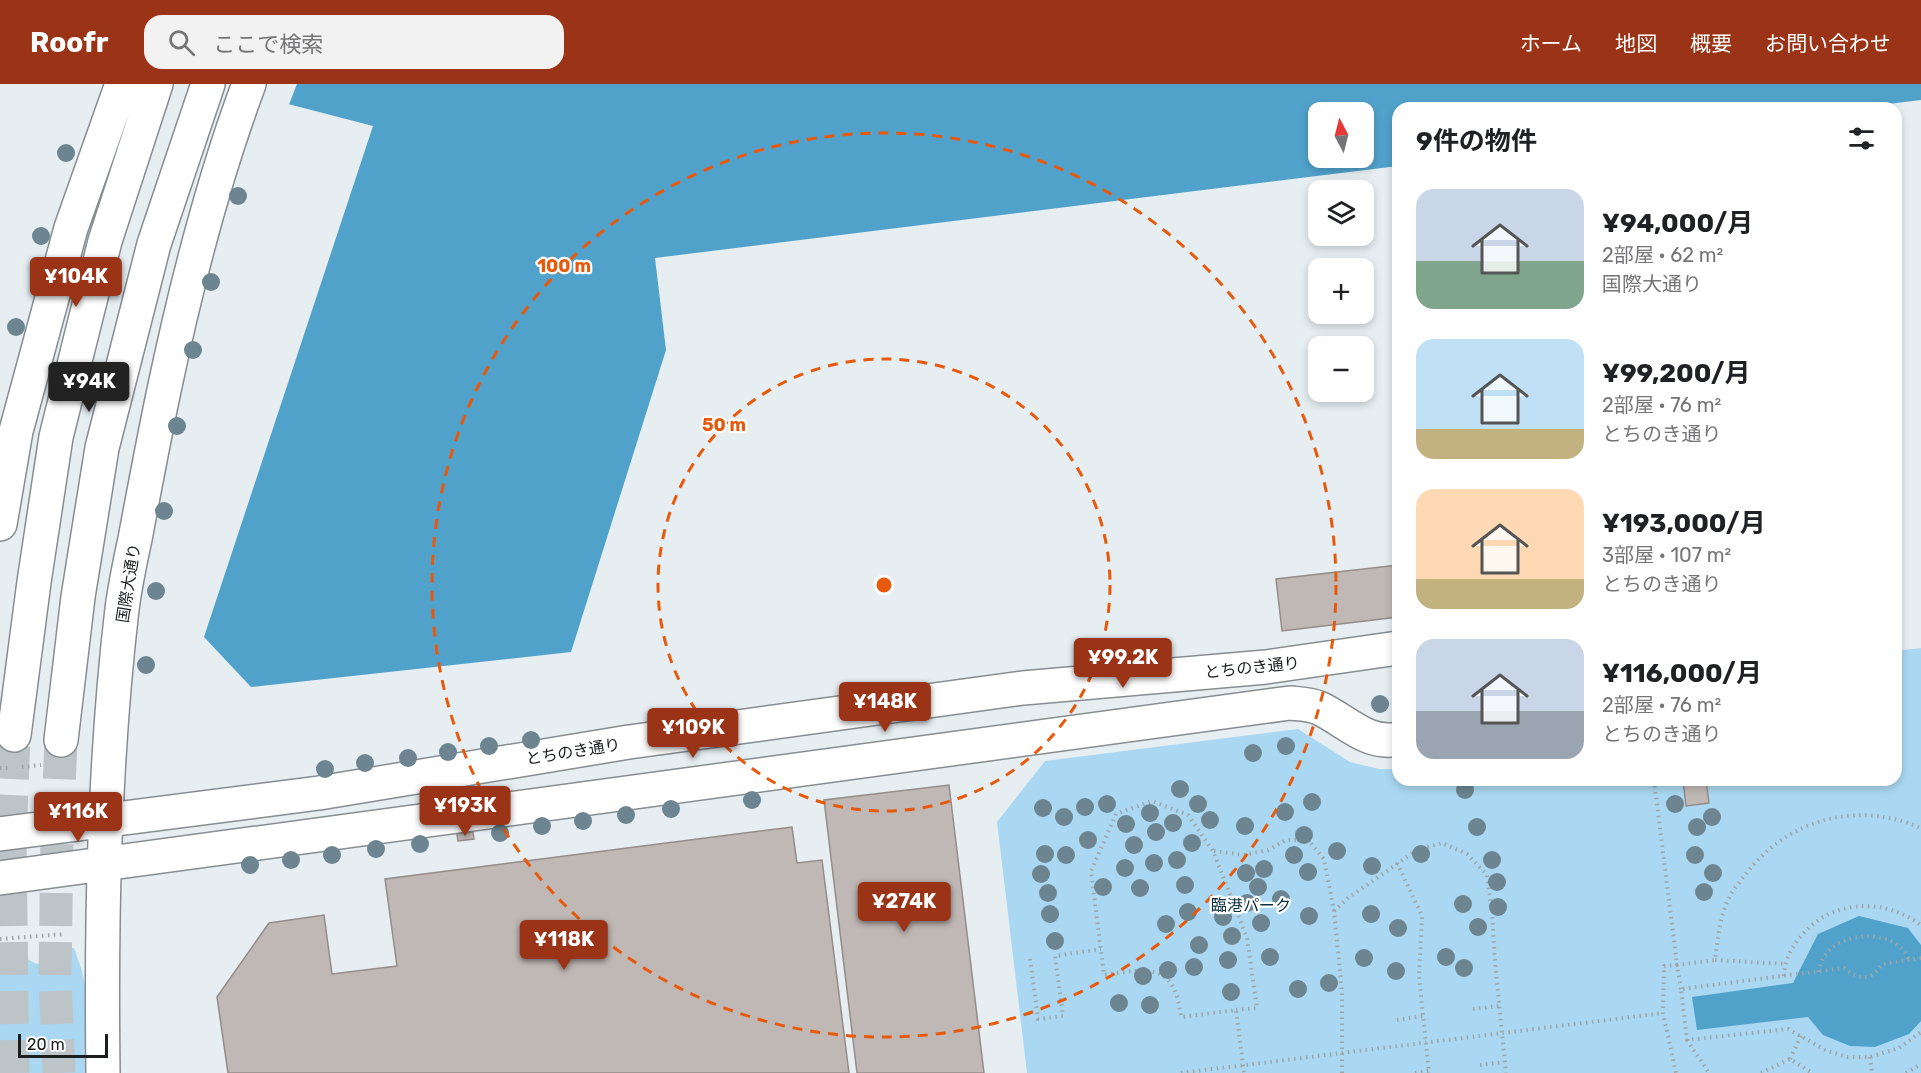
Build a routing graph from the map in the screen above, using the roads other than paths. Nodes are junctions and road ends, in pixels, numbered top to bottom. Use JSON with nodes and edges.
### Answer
{"nodes":[{"id":1,"x":122,"y":84,"type":"edge"},
{"id":2,"x":155,"y":86,"type":"edge"},
{"id":3,"x":205,"y":91,"type":"edge"},
{"id":4,"x":245,"y":95,"type":"edge"},
{"id":5,"x":0,"y":525,"type":"edge"},
{"id":6,"x":1392,"y":649,"type":"edge"},
{"id":7,"x":1157,"y":676,"type":"junction"},
{"id":8,"x":907,"y":704,"type":"junction"},
{"id":9,"x":1126,"y":725,"type":"junction"},
{"id":10,"x":14,"y":735,"type":"tunnel mouth"},
{"id":11,"x":1392,"y":739,"type":"edge"},
{"id":12,"x":61,"y":740,"type":"tunnel mouth"},
{"id":13,"x":914,"y":754,"type":"junction"},
{"id":14,"x":104,"y":821,"type":"junction"},
{"id":15,"x":0,"y":834,"type":"edge"},
{"id":16,"x":103,"y":866,"type":"junction"},
{"id":17,"x":0,"y":878,"type":"edge"},
{"id":18,"x":103,"y":1073,"type":"edge"}],
"edges":[{"from":1,"to":5,"type":"street"},
{"from":2,"to":10,"type":"street"},
{"from":3,"to":12,"type":"street"},
{"from":4,"to":14,"type":"street","name":"国際大通り"},
{"from":6,"to":7,"type":"street","name":"とちのき通り"},
{"from":7,"to":8,"type":"street","name":"とちのき通り"},
{"from":7,"to":9,"type":"street"},
{"from":8,"to":13,"type":"street"},
{"from":8,"to":14,"type":"street","name":"とちのき通り"},
{"from":9,"to":11,"type":"street"},
{"from":9,"to":13,"type":"street"},
{"from":13,"to":16,"type":"street"},
{"from":14,"to":15,"type":"street","name":"とちのき通り"},
{"from":14,"to":16,"type":"street","name":"国際大通り"},
{"from":16,"to":17,"type":"street"},
{"from":16,"to":18,"type":"street","name":"国際大通り"}]}
